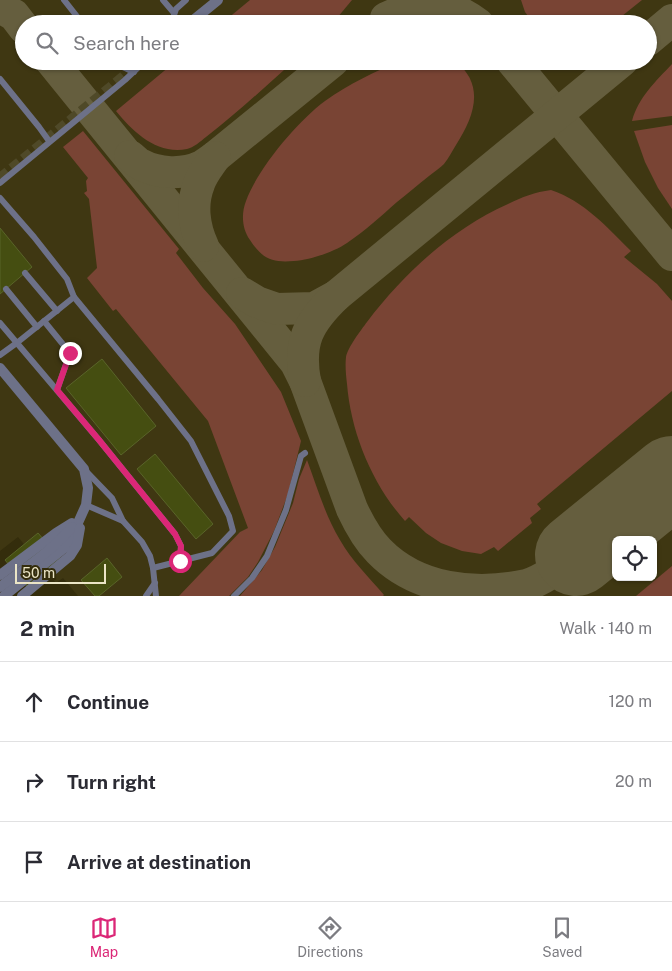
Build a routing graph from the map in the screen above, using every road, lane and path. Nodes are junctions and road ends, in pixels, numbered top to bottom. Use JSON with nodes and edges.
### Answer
{"nodes":[{"id":1,"x":64,"y":0,"type":"edge"},
{"id":2,"x":163,"y":0,"type":"edge"},
{"id":3,"x":186,"y":0,"type":"edge"},
{"id":4,"x":218,"y":0,"type":"edge"},
{"id":5,"x":174,"y":13,"type":"joint"},
{"id":6,"x":76,"y":15,"type":"edge"},
{"id":7,"x":200,"y":15,"type":"edge"},
{"id":8,"x":130,"y":70,"type":"edge"},
{"id":9,"x":134,"y":72,"type":"joint"},
{"id":10,"x":0,"y":79,"type":"edge"},
{"id":11,"x":50,"y":141,"type":"junction"},
{"id":12,"x":0,"y":183,"type":"edge"},
{"id":13,"x":0,"y":198,"type":"edge"},
{"id":14,"x":25,"y":273,"type":"dead end"},
{"id":15,"x":6,"y":289,"type":"dead end"},
{"id":16,"x":74,"y":297,"type":"junction"},
{"id":17,"x":57,"y":311,"type":"junction"},
{"id":18,"x":44,"y":321,"type":"junction"},
{"id":19,"x":0,"y":323,"type":"edge"},
{"id":20,"x":37,"y":327,"type":"junction"},
{"id":21,"x":18,"y":342,"type":"junction"},
{"id":22,"x":0,"y":355,"type":"edge"},
{"id":23,"x":0,"y":368,"type":"edge"},
{"id":24,"x":57,"y":390,"type":"junction"},
{"id":25,"x":305,"y":453,"type":"dead end"},
{"id":26,"x":84,"y":469,"type":"junction"},
{"id":27,"x":86,"y":505,"type":"junction"},
{"id":28,"x":81,"y":517,"type":"junction"},
{"id":29,"x":124,"y":521,"type":"junction"},
{"id":30,"x":180,"y":561,"type":"junction"},
{"id":31,"x":39,"y":563,"type":"junction"},
{"id":32,"x":153,"y":568,"type":"junction"},
{"id":33,"x":0,"y":575,"type":"edge"},
{"id":34,"x":155,"y":583,"type":"junction"},
{"id":35,"x":0,"y":587,"type":"edge"},
{"id":36,"x":4,"y":596,"type":"edge"},
{"id":37,"x":22,"y":596,"type":"edge"},
{"id":38,"x":146,"y":596,"type":"edge"},
{"id":39,"x":156,"y":596,"type":"edge"},
{"id":40,"x":234,"y":596,"type":"edge"}],
"edges":[{"from":1,"to":6,"type":"lane"},
{"from":2,"to":5,"type":"lane"},
{"from":3,"to":5,"type":"lane"},
{"from":4,"to":7,"type":"street"},
{"from":8,"to":9,"type":"lane"},
{"from":9,"to":11,"type":"lane"},
{"from":10,"to":11,"type":"lane"},
{"from":11,"to":12,"type":"lane"},
{"from":13,"to":16,"type":"lane"},
{"from":14,"to":17,"type":"lane"},
{"from":15,"to":20,"type":"lane"},
{"from":16,"to":17,"type":"lane"},
{"from":16,"to":30,"type":"lane"},
{"from":17,"to":18,"type":"lane"},
{"from":18,"to":20,"type":"lane"},
{"from":18,"to":24,"type":"lane"},
{"from":19,"to":21,"type":"lane"},
{"from":20,"to":21,"type":"lane"},
{"from":21,"to":22,"type":"lane"},
{"from":21,"to":24,"type":"lane"},
{"from":23,"to":26,"type":"street"},
{"from":24,"to":30,"type":"lane"},
{"from":25,"to":40,"type":"lane"},
{"from":26,"to":27,"type":"street"},
{"from":26,"to":29,"type":"lane"},
{"from":27,"to":28,"type":"street"},
{"from":27,"to":29,"type":"lane"},
{"from":28,"to":31,"type":"street"},
{"from":28,"to":31,"type":"street"},
{"from":29,"to":32,"type":"lane"},
{"from":30,"to":32,"type":"lane"},
{"from":31,"to":33,"type":"street"},
{"from":31,"to":35,"type":"street"},
{"from":31,"to":36,"type":"street"},
{"from":31,"to":37,"type":"street"},
{"from":32,"to":34,"type":"lane"},
{"from":34,"to":38,"type":"lane"},
{"from":34,"to":39,"type":"lane"}]}
